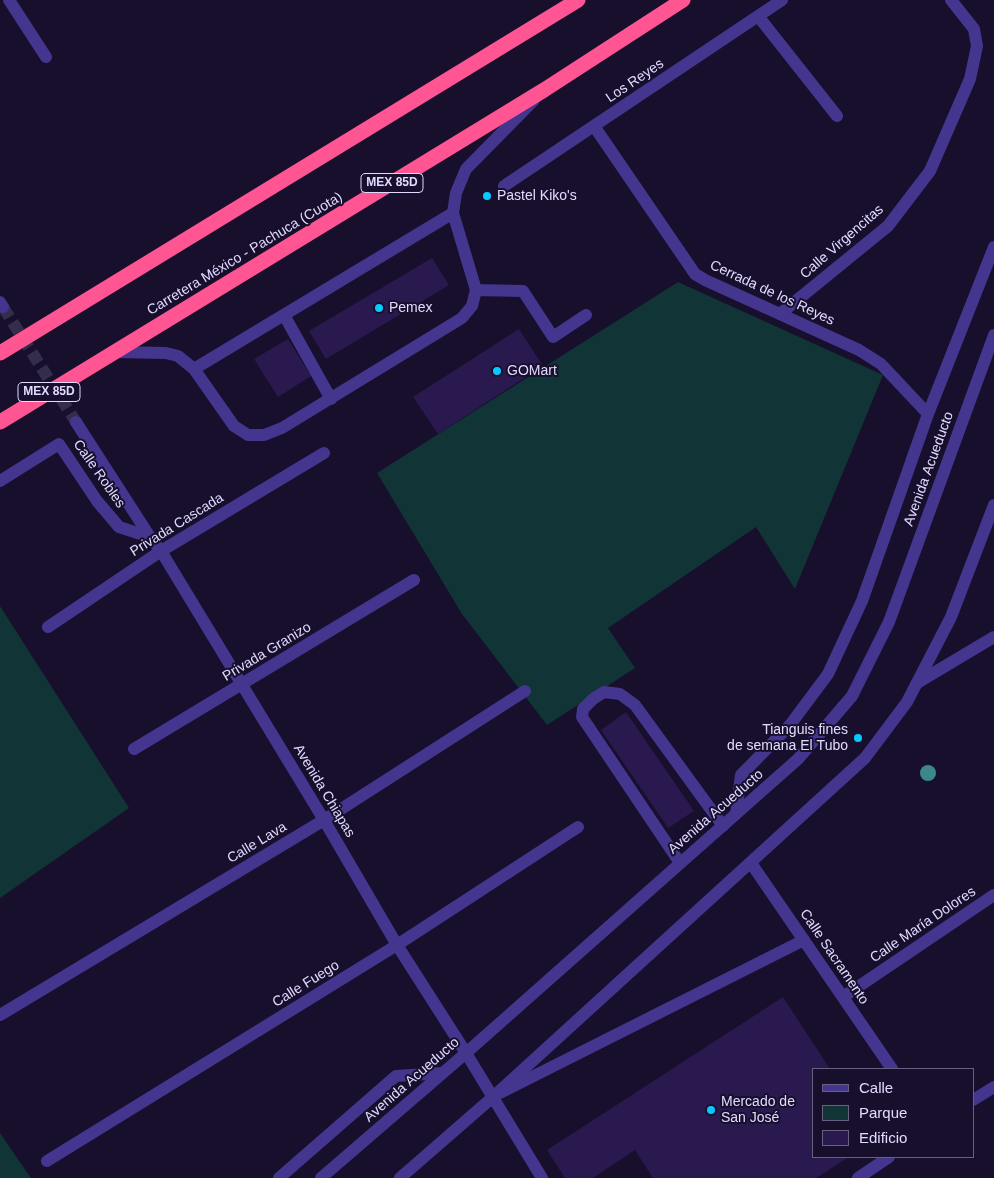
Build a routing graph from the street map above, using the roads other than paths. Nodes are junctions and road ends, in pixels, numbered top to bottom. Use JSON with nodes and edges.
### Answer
{"nodes":[{"id":1,"x":9,"y":0,"type":"edge"},
{"id":2,"x":578,"y":0,"type":"edge"},
{"id":3,"x":683,"y":0,"type":"edge"},
{"id":4,"x":782,"y":0,"type":"edge"},
{"id":5,"x":951,"y":0,"type":"edge"},
{"id":6,"x":758,"y":16,"type":"junction"},
{"id":7,"x":46,"y":57,"type":"dead end"},
{"id":8,"x":544,"y":90,"type":"junction"},
{"id":9,"x":837,"y":116,"type":"dead end"},
{"id":10,"x":594,"y":126,"type":"junction"},
{"id":11,"x":504,"y":186,"type":"dead end"},
{"id":12,"x":453,"y":213,"type":"junction"},
{"id":13,"x":994,"y":247,"type":"edge"},
{"id":14,"x":476,"y":290,"type":"junction"},
{"id":15,"x":780,"y":314,"type":"junction"},
{"id":16,"x":284,"y":315,"type":"junction"},
{"id":17,"x":586,"y":315,"type":"dead end"},
{"id":18,"x":994,"y":335,"type":"edge"},
{"id":19,"x":114,"y":352,"type":"junction"},
{"id":20,"x":0,"y":353,"type":"edge"},
{"id":21,"x":194,"y":369,"type":"junction"},
{"id":22,"x":331,"y":399,"type":"junction"},
{"id":23,"x":928,"y":414,"type":"junction"},
{"id":24,"x":0,"y":422,"type":"edge"},
{"id":25,"x":76,"y":422,"type":"tunnel mouth"},
{"id":26,"x":324,"y":453,"type":"dead end"},
{"id":27,"x":0,"y":481,"type":"edge"},
{"id":28,"x":994,"y":505,"type":"edge"},
{"id":29,"x":150,"y":537,"type":"junction"},
{"id":30,"x":161,"y":551,"type":"junction"},
{"id":31,"x":414,"y":580,"type":"dead end"},
{"id":32,"x":48,"y":627,"type":"dead end"},
{"id":33,"x":994,"y":637,"type":"edge"},
{"id":34,"x":917,"y":683,"type":"junction"},
{"id":35,"x":242,"y":685,"type":"junction"},
{"id":36,"x":525,"y":691,"type":"dead end"},
{"id":37,"x":134,"y":749,"type":"dead end"},
{"id":38,"x":736,"y":814,"type":"junction"},
{"id":39,"x":324,"y":820,"type":"junction"},
{"id":40,"x":723,"y":826,"type":"junction"},
{"id":41,"x":578,"y":827,"type":"dead end"},
{"id":42,"x":680,"y":863,"type":"junction"},
{"id":43,"x":751,"y":863,"type":"junction"},
{"id":44,"x":994,"y":895,"type":"edge"},
{"id":45,"x":804,"y":940,"type":"junction"},
{"id":46,"x":397,"y":945,"type":"junction"},
{"id":47,"x":843,"y":997,"type":"junction"},
{"id":48,"x":0,"y":1015,"type":"edge"},
{"id":49,"x":466,"y":1053,"type":"junction"},
{"id":50,"x":891,"y":1068,"type":"edge"},
{"id":51,"x":442,"y":1073,"type":"junction"},
{"id":52,"x":994,"y":1087,"type":"edge"},
{"id":53,"x":493,"y":1097,"type":"junction"},
{"id":54,"x":974,"y":1099,"type":"edge"},
{"id":55,"x":888,"y":1158,"type":"edge"},
{"id":56,"x":47,"y":1161,"type":"dead end"},
{"id":57,"x":864,"y":1176,"type":"edge"},
{"id":58,"x":279,"y":1178,"type":"edge"},
{"id":59,"x":321,"y":1178,"type":"edge"},
{"id":60,"x":400,"y":1178,"type":"edge"},
{"id":61,"x":542,"y":1178,"type":"edge"}],
"edges":[{"from":1,"to":7,"type":"street"},
{"from":2,"to":20,"type":"highway"},
{"from":3,"to":8,"type":"highway","name":"Carretera México - Pachuca (Cuota)","number":"MEX 85D"},
{"from":4,"to":6,"type":"street","name":"Los Reyes"},
{"from":5,"to":15,"type":"street","name":"Calle Virgencitas"},
{"from":6,"to":9,"type":"street"},
{"from":6,"to":10,"type":"street","name":"Los Reyes"},
{"from":8,"to":12,"type":"street"},
{"from":8,"to":19,"type":"highway","name":"Carretera México - Pachuca (Cuota)","number":"MEX 85D"},
{"from":10,"to":11,"type":"street","name":"Los Reyes"},
{"from":10,"to":15,"type":"street","name":"Cerrada de los Reyes"},
{"from":12,"to":14,"type":"street"},
{"from":12,"to":16,"type":"street"},
{"from":13,"to":23,"type":"street"},
{"from":14,"to":17,"type":"street"},
{"from":14,"to":22,"type":"street"},
{"from":15,"to":23,"type":"street","name":"Cerrada de los Reyes"},
{"from":16,"to":21,"type":"street"},
{"from":16,"to":22,"type":"street"},
{"from":18,"to":38,"type":"street","name":"Avenida Acueducto"},
{"from":19,"to":21,"type":"street"},
{"from":19,"to":24,"type":"highway","name":"Carretera México - Pachuca (Cuota)","number":"MEX 85D"},
{"from":21,"to":22,"type":"street"},
{"from":23,"to":38,"type":"street"},
{"from":25,"to":29,"type":"street","name":"Avenida Chiapas"},
{"from":26,"to":30,"type":"street","name":"Privada Cascada"},
{"from":27,"to":29,"type":"street","name":"Calle Robles"},
{"from":28,"to":34,"type":"street"},
{"from":29,"to":30,"type":"street","name":"Avenida Chiapas"},
{"from":30,"to":32,"type":"street","name":"Privada Cascada"},
{"from":30,"to":35,"type":"street","name":"Avenida Chiapas"},
{"from":31,"to":35,"type":"street","name":"Privada Granizo"},
{"from":33,"to":34,"type":"street"},
{"from":34,"to":43,"type":"street"},
{"from":35,"to":37,"type":"street","name":"Privada Granizo"},
{"from":35,"to":39,"type":"street","name":"Avenida Chiapas"},
{"from":36,"to":39,"type":"street","name":"Calle Lava"},
{"from":38,"to":40,"type":"street","name":"Avenida Acueducto"},
{"from":39,"to":46,"type":"street","name":"Avenida Chiapas"},
{"from":39,"to":48,"type":"street","name":"Calle Lava"},
{"from":40,"to":42,"type":"street","name":"Avenida Acueducto"},
{"from":40,"to":42,"type":"street"},
{"from":41,"to":46,"type":"street","name":"Calle Fuego"},
{"from":42,"to":49,"type":"street","name":"Avenida Acueducto"},
{"from":43,"to":45,"type":"street","name":"Calle Sacramento"},
{"from":43,"to":53,"type":"street"},
{"from":44,"to":47,"type":"street","name":"Calle María Dolores"},
{"from":45,"to":47,"type":"street","name":"Calle Sacramento"},
{"from":45,"to":53,"type":"street"},
{"from":46,"to":49,"type":"street","name":"Avenida Chiapas"},
{"from":46,"to":56,"type":"street","name":"Calle Fuego"},
{"from":47,"to":50,"type":"street","name":"Calle Sacramento"},
{"from":49,"to":51,"type":"street","name":"Avenida Acueducto"},
{"from":49,"to":53,"type":"street","name":"Avenida Chiapas"},
{"from":51,"to":58,"type":"street"},
{"from":51,"to":59,"type":"street","name":"Avenida Acueducto"},
{"from":52,"to":54,"type":"street"},
{"from":53,"to":60,"type":"street"},
{"from":53,"to":61,"type":"street","name":"Avenida Chiapas"},
{"from":55,"to":57,"type":"street"}]}
